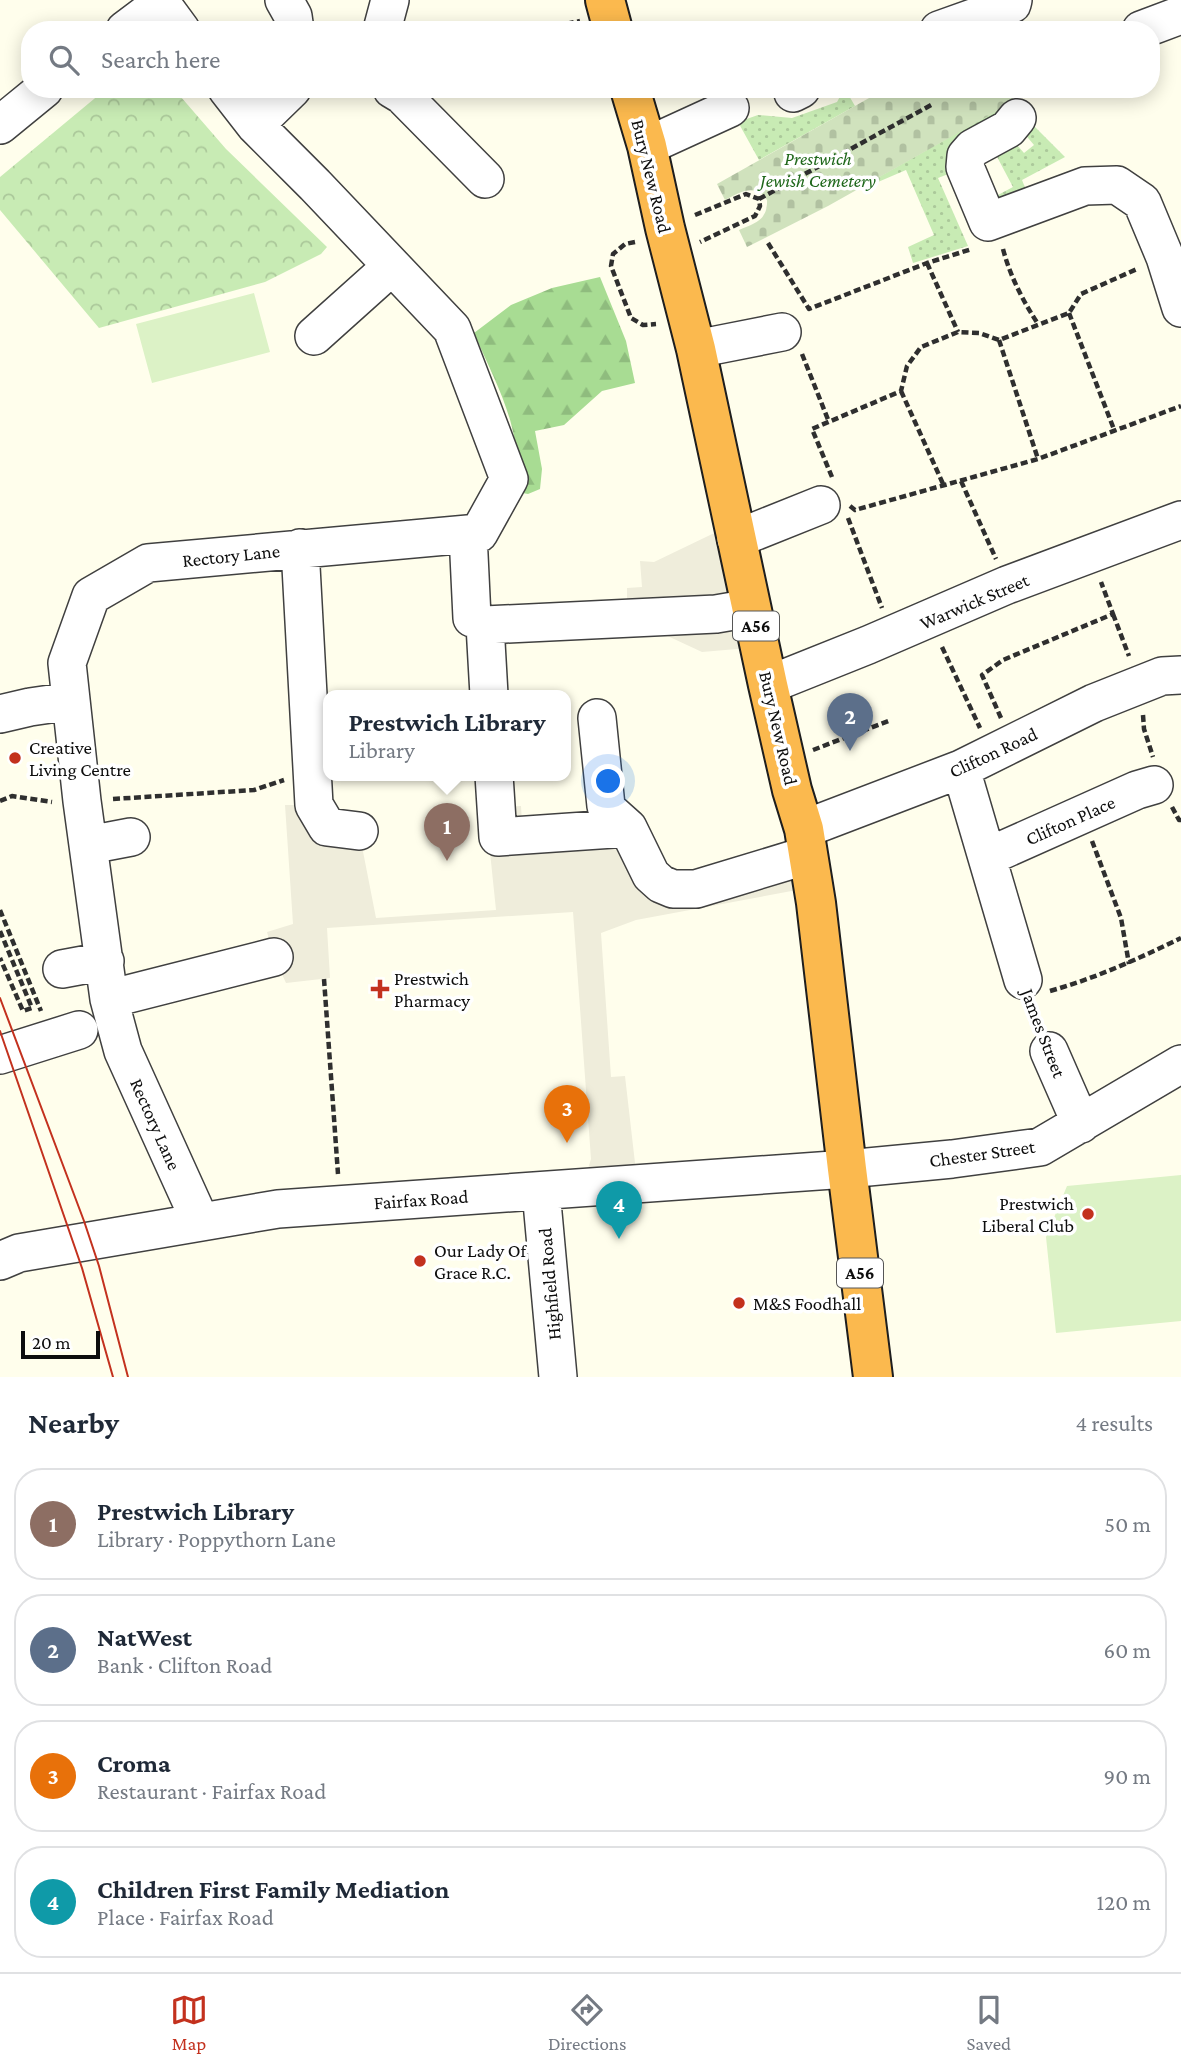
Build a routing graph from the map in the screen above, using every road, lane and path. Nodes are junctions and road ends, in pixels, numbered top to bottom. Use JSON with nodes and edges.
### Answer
{"nodes":[{"id":1,"x":284,"y":0,"type":"edge"},
{"id":2,"x":390,"y":0,"type":"edge"},
{"id":3,"x":1013,"y":0,"type":"edge"},
{"id":4,"x":611,"y":10,"type":"edge"},
{"id":5,"x":167,"y":11,"type":"edge"},
{"id":6,"x":1181,"y":15,"type":"edge"},
{"id":7,"x":145,"y":21,"type":"edge"},
{"id":8,"x":294,"y":21,"type":"edge"},
{"id":9,"x":384,"y":21,"type":"edge"},
{"id":10,"x":570,"y":21,"type":"edge"},
{"id":11,"x":965,"y":21,"type":"edge"},
{"id":12,"x":1160,"y":23,"type":"edge"},
{"id":13,"x":33,"y":98,"type":"edge"},
{"id":14,"x":234,"y":98,"type":"edge"},
{"id":15,"x":283,"y":98,"type":"edge"},
{"id":16,"x":405,"y":98,"type":"edge"},
{"id":17,"x":633,"y":98,"type":"edge"},
{"id":18,"x":933,"y":104,"type":"dead end"},
{"id":19,"x":730,"y":108,"type":"dead end"},
{"id":20,"x":1017,"y":118,"type":"dead end"},
{"id":21,"x":0,"y":125,"type":"edge"},
{"id":22,"x":255,"y":125,"type":"junction"},
{"id":23,"x":647,"y":146,"type":"junction"},
{"id":24,"x":485,"y":179,"type":"dead end"},
{"id":25,"x":759,"y":199,"type":"junction"},
{"id":26,"x":668,"y":239,"type":"junction"},
{"id":27,"x":1001,"y":240,"type":"dead end"},
{"id":28,"x":768,"y":243,"type":"dead end"},
{"id":29,"x":976,"y":247,"type":"dead end"},
{"id":30,"x":1165,"y":257,"type":"junction"},
{"id":31,"x":927,"y":263,"type":"junction"},
{"id":32,"x":392,"y":266,"type":"junction"},
{"id":33,"x":1181,"y":308,"type":"edge"},
{"id":34,"x":1069,"y":313,"type":"junction"},
{"id":35,"x":1038,"y":324,"type":"junction"},
{"id":36,"x":800,"y":326,"type":"junction"},
{"id":37,"x":958,"y":331,"type":"junction"},
{"id":38,"x":692,"y":335,"type":"junction"},
{"id":39,"x":314,"y":336,"type":"dead end"},
{"id":40,"x":999,"y":340,"type":"junction"},
{"id":41,"x":901,"y":391,"type":"junction"},
{"id":42,"x":1181,"y":406,"type":"edge"},
{"id":43,"x":829,"y":422,"type":"junction"},
{"id":44,"x":1115,"y":432,"type":"junction"},
{"id":45,"x":1038,"y":460,"type":"junction"},
{"id":46,"x":961,"y":481,"type":"junction"},
{"id":47,"x":944,"y":486,"type":"junction"},
{"id":48,"x":837,"y":501,"type":"junction"},
{"id":49,"x":1181,"y":520,"type":"edge"},
{"id":50,"x":468,"y":534,"type":"junction"},
{"id":51,"x":736,"y":539,"type":"junction"},
{"id":52,"x":300,"y":548,"type":"junction"},
{"id":53,"x":1091,"y":554,"type":"junction"},
{"id":54,"x":1007,"y":585,"type":"junction"},
{"id":55,"x":751,"y":608,"type":"junction"},
{"id":56,"x":1112,"y":614,"type":"junction"},
{"id":57,"x":472,"y":618,"type":"dead end"},
{"id":58,"x":929,"y":619,"type":"junction"},
{"id":59,"x":881,"y":640,"type":"junction"},
{"id":60,"x":1181,"y":675,"type":"edge"},
{"id":61,"x":768,"y":685,"type":"junction"},
{"id":62,"x":1140,"y":685,"type":"junction"},
{"id":63,"x":489,"y":690,"type":"edge"},
{"id":64,"x":71,"y":701,"type":"junction"},
{"id":65,"x":0,"y":714,"type":"edge"},
{"id":66,"x":597,"y":718,"type":"dead end"},
{"id":67,"x":891,"y":720,"type":"dead end"},
{"id":68,"x":989,"y":756,"type":"junction"},
{"id":69,"x":786,"y":760,"type":"junction"},
{"id":70,"x":313,"y":780,"type":"junction"},
{"id":71,"x":494,"y":781,"type":"edge"},
{"id":72,"x":1154,"y":785,"type":"junction"},
{"id":73,"x":103,"y":800,"type":"dead end"},
{"id":74,"x":0,"y":801,"type":"edge"},
{"id":75,"x":60,"y":803,"type":"dead end"},
{"id":76,"x":1080,"y":815,"type":"junction"},
{"id":77,"x":1181,"y":820,"type":"edge"},
{"id":78,"x":628,"y":828,"type":"junction"},
{"id":79,"x":359,"y":831,"type":"dead end"},
{"id":80,"x":131,"y":837,"type":"dead end"},
{"id":81,"x":806,"y":842,"type":"junction"},
{"id":82,"x":89,"y":845,"type":"junction"},
{"id":83,"x":987,"y":857,"type":"junction"},
{"id":84,"x":0,"y":910,"type":"edge"},
{"id":85,"x":0,"y":931,"type":"edge"},
{"id":86,"x":1181,"y":938,"type":"edge"},
{"id":87,"x":274,"y":957,"type":"dead end"},
{"id":88,"x":0,"y":958,"type":"edge"},
{"id":89,"x":104,"y":961,"type":"junction"},
{"id":90,"x":1129,"y":964,"type":"junction"},
{"id":91,"x":62,"y":969,"type":"dead end"},
{"id":92,"x":324,"y":979,"type":"dead end"},
{"id":93,"x":1026,"y":989,"type":"junction"},
{"id":94,"x":110,"y":999,"type":"junction"},
{"id":95,"x":65,"y":1034,"type":"joint"},
{"id":96,"x":1049,"y":1051,"type":"joint"},
{"id":97,"x":0,"y":1055,"type":"edge"},
{"id":98,"x":1181,"y":1064,"type":"edge"},
{"id":99,"x":1081,"y":1124,"type":"junction"},
{"id":100,"x":846,"y":1169,"type":"junction"},
{"id":101,"x":541,"y":1191,"type":"junction"},
{"id":102,"x":340,"y":1204,"type":"junction"},
{"id":103,"x":198,"y":1222,"type":"junction"},
{"id":104,"x":0,"y":1261,"type":"edge"},
{"id":105,"x":558,"y":1377,"type":"edge"},
{"id":106,"x":873,"y":1377,"type":"edge"}],
"edges":[{"from":1,"to":8,"type":"street"},
{"from":2,"to":9,"type":"street"},
{"from":3,"to":11,"type":"street"},
{"from":4,"to":10,"type":"path"},
{"from":5,"to":7,"type":"street"},
{"from":6,"to":12,"type":"street"},
{"from":13,"to":21,"type":"street"},
{"from":14,"to":22,"type":"street"},
{"from":15,"to":22,"type":"street"},
{"from":16,"to":24,"type":"street"},
{"from":17,"to":23,"type":"highway","name":"Bury New Road","number":"A56"},
{"from":18,"to":25,"type":"path"},
{"from":19,"to":23,"type":"street"},
{"from":20,"to":30,"type":"street"},
{"from":22,"to":32,"type":"street"},
{"from":23,"to":26,"type":"highway","name":"Bury New Road","number":"A56"},
{"from":25,"to":26,"type":"path"},
{"from":25,"to":26,"type":"path"},
{"from":26,"to":38,"type":"highway","name":"Bury New Road","number":"A56"},
{"from":26,"to":38,"type":"path"},
{"from":27,"to":35,"type":"path"},
{"from":28,"to":36,"type":"path"},
{"from":29,"to":31,"type":"path"},
{"from":30,"to":33,"type":"street"},
{"from":30,"to":34,"type":"path"},
{"from":31,"to":36,"type":"path"},
{"from":31,"to":37,"type":"path"},
{"from":32,"to":39,"type":"street"},
{"from":32,"to":50,"type":"street"},
{"from":34,"to":35,"type":"path"},
{"from":34,"to":44,"type":"path"},
{"from":35,"to":40,"type":"path"},
{"from":36,"to":38,"type":"street"},
{"from":36,"to":43,"type":"path"},
{"from":37,"to":40,"type":"path"},
{"from":37,"to":41,"type":"path"},
{"from":38,"to":51,"type":"highway","name":"Bury New Road","number":"A56"},
{"from":40,"to":45,"type":"path"},
{"from":41,"to":43,"type":"path"},
{"from":41,"to":47,"type":"path"},
{"from":42,"to":44,"type":"path"},
{"from":43,"to":48,"type":"path"},
{"from":44,"to":45,"type":"path"},
{"from":45,"to":46,"type":"path"},
{"from":46,"to":47,"type":"path"},
{"from":46,"to":54,"type":"path"},
{"from":47,"to":48,"type":"path"},
{"from":48,"to":51,"type":"street"},
{"from":48,"to":59,"type":"path"},
{"from":49,"to":53,"type":"street","name":"Warwick Street"},
{"from":50,"to":52,"type":"street","name":"Rectory Lane"},
{"from":50,"to":57,"type":"street"},
{"from":51,"to":55,"type":"highway","name":"Bury New Road","number":"A56"},
{"from":52,"to":64,"type":"street","name":"Rectory Lane"},
{"from":52,"to":70,"type":"street"},
{"from":53,"to":54,"type":"street","name":"Warwick Street"},
{"from":53,"to":56,"type":"path"},
{"from":54,"to":58,"type":"street","name":"Warwick Street"},
{"from":55,"to":61,"type":"highway","name":"Bury New Road","number":"A56"},
{"from":55,"to":63,"type":"street"},
{"from":56,"to":62,"type":"path"},
{"from":56,"to":68,"type":"path"},
{"from":58,"to":59,"type":"street","name":"Warwick Street"},
{"from":58,"to":68,"type":"path"},
{"from":59,"to":61,"type":"street","name":"Warwick Street"},
{"from":60,"to":62,"type":"street","name":"Clifton Road"},
{"from":61,"to":69,"type":"highway","name":"Bury New Road","number":"A56"},
{"from":62,"to":68,"type":"street","name":"Clifton Road"},
{"from":62,"to":72,"type":"path"},
{"from":64,"to":65,"type":"street"},
{"from":64,"to":82,"type":"street","name":"Rectory Lane"},
{"from":66,"to":78,"type":"street","name":"Clifton Road"},
{"from":67,"to":69,"type":"path"},
{"from":68,"to":81,"type":"street","name":"Clifton Road"},
{"from":68,"to":83,"type":"street","name":"James Street"},
{"from":69,"to":81,"type":"highway","name":"Bury New Road","number":"A56"},
{"from":70,"to":73,"type":"path"},
{"from":70,"to":79,"type":"street"},
{"from":71,"to":78,"type":"street"},
{"from":72,"to":76,"type":"street","name":"Clifton Place"},
{"from":72,"to":77,"type":"path"},
{"from":74,"to":75,"type":"path"},
{"from":76,"to":83,"type":"street","name":"Clifton Place"},
{"from":76,"to":90,"type":"path"},
{"from":78,"to":81,"type":"street","name":"Clifton Road"},
{"from":80,"to":82,"type":"street"},
{"from":81,"to":100,"type":"highway","name":"Bury New Road","number":"A56"},
{"from":82,"to":89,"type":"street","name":"Rectory Lane"},
{"from":83,"to":93,"type":"street","name":"James Street"},
{"from":84,"to":95,"type":"path"},
{"from":85,"to":88,"type":"path"},
{"from":86,"to":90,"type":"path"},
{"from":87,"to":94,"type":"street"},
{"from":89,"to":91,"type":"street"},
{"from":89,"to":94,"type":"street","name":"Rectory Lane"},
{"from":90,"to":93,"type":"path"},
{"from":92,"to":102,"type":"path"},
{"from":93,"to":96,"type":"path","name":"James Street"},
{"from":94,"to":103,"type":"street","name":"Rectory Lane"},
{"from":95,"to":97,"type":"street"},
{"from":96,"to":99,"type":"street","name":"James Street"},
{"from":98,"to":99,"type":"street","name":"Chester Street"},
{"from":99,"to":100,"type":"street","name":"Chester Street"},
{"from":100,"to":101,"type":"street","name":"Fairfax Road"},
{"from":100,"to":106,"type":"highway","name":"Bury New Road","number":"A56"},
{"from":101,"to":102,"type":"street","name":"Fairfax Road"},
{"from":101,"to":105,"type":"street","name":"Highfield Road"},
{"from":102,"to":103,"type":"street","name":"Fairfax Road"},
{"from":103,"to":104,"type":"street","name":"Fairfax Road"}]}
